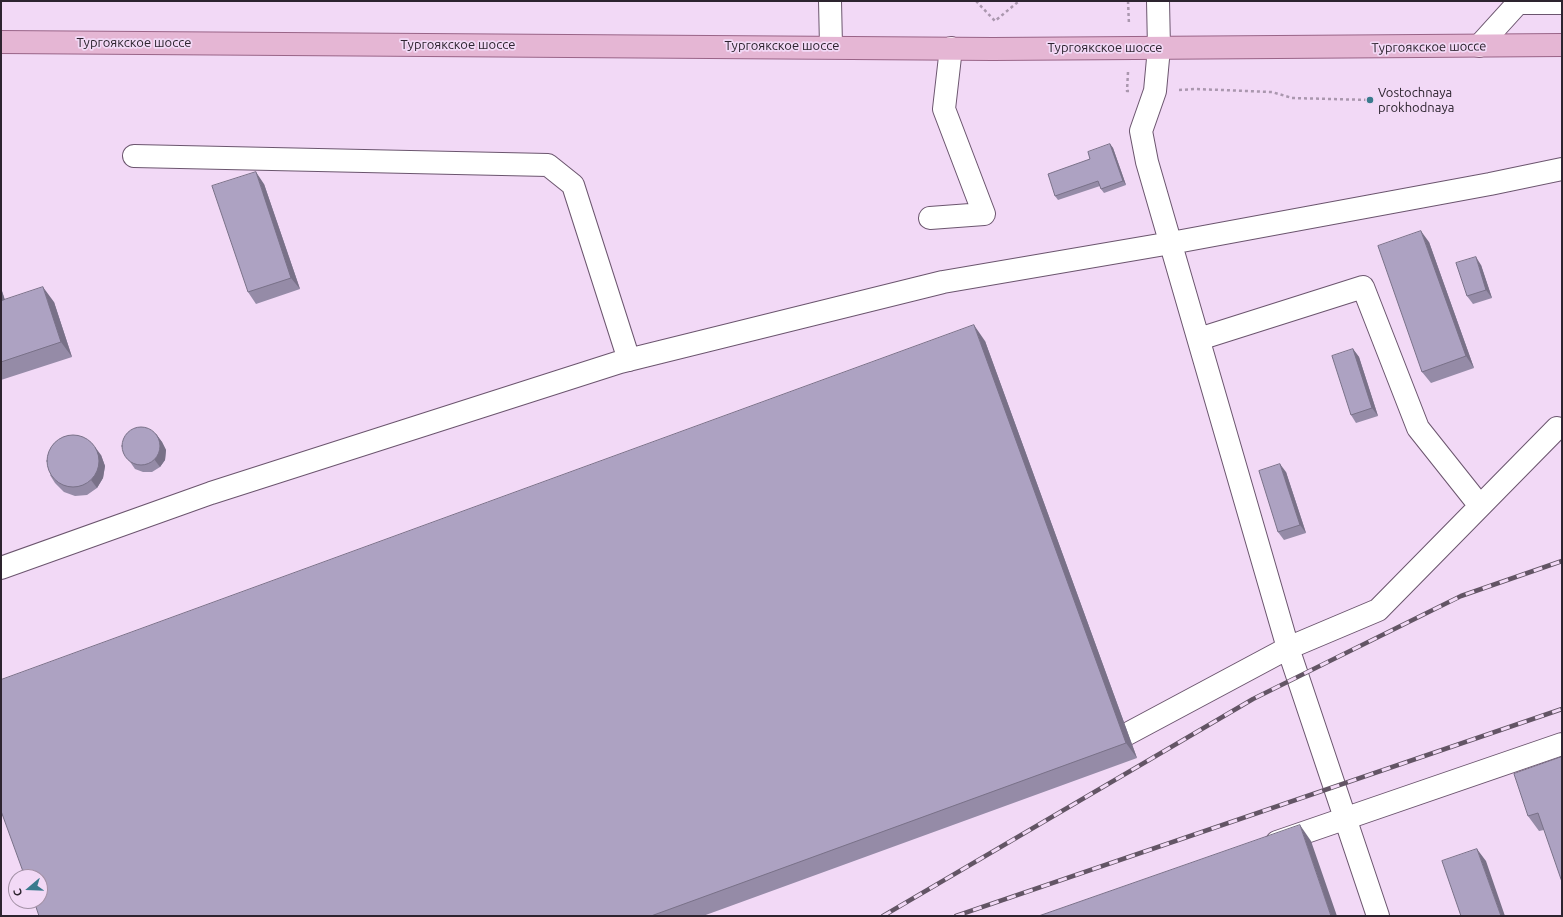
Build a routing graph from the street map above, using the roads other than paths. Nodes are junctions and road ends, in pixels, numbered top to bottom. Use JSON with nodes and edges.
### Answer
{"nodes":[{"id":1,"x":830,"y":1,"type":"edge"},
{"id":2,"x":1158,"y":1,"type":"edge"},
{"id":3,"x":1562,"y":4,"type":"edge"},
{"id":4,"x":1,"y":42,"type":"edge"},
{"id":5,"x":1562,"y":45,"type":"edge"},
{"id":6,"x":831,"y":46,"type":"junction"},
{"id":7,"x":1479,"y":46,"type":"junction"},
{"id":8,"x":951,"y":48,"type":"junction"},
{"id":9,"x":1159,"y":48,"type":"junction"},
{"id":10,"x":134,"y":156,"type":"dead end"},
{"id":11,"x":1562,"y":169,"type":"edge"},
{"id":12,"x":930,"y":218,"type":"dead end"},
{"id":13,"x":1171,"y":243,"type":"junction"},
{"id":14,"x":1199,"y":339,"type":"junction"},
{"id":15,"x":630,"y":360,"type":"junction"},
{"id":16,"x":1557,"y":428,"type":"dead end"},
{"id":17,"x":1480,"y":506,"type":"junction"},
{"id":18,"x":1,"y":568,"type":"edge"},
{"id":19,"x":1288,"y":648,"type":"junction"},
{"id":20,"x":1562,"y":744,"type":"edge"},
{"id":21,"x":1084,"y":757,"type":"edge"},
{"id":22,"x":1344,"y":819,"type":"junction"},
{"id":23,"x":1255,"y":849,"type":"edge"},
{"id":24,"x":1378,"y":916,"type":"edge"}],
"edges":[{"from":1,"to":6,"type":"lane"},
{"from":2,"to":9,"type":"lane"},
{"from":3,"to":7,"type":"lane"},
{"from":4,"to":6,"type":"main road","name":"Тургоякское шоссе"},
{"from":5,"to":7,"type":"main road","name":"Тургоякское шоссе"},
{"from":6,"to":8,"type":"main road","name":"Тургоякское шоссе"},
{"from":7,"to":9,"type":"main road","name":"Тургоякское шоссе"},
{"from":8,"to":9,"type":"main road","name":"Тургоякское шоссе"},
{"from":8,"to":12,"type":"lane"},
{"from":9,"to":13,"type":"lane"},
{"from":10,"to":15,"type":"lane"},
{"from":11,"to":13,"type":"lane"},
{"from":13,"to":14,"type":"lane"},
{"from":13,"to":15,"type":"lane"},
{"from":14,"to":17,"type":"lane"},
{"from":14,"to":19,"type":"lane"},
{"from":15,"to":18,"type":"lane"},
{"from":16,"to":17,"type":"lane"},
{"from":17,"to":19,"type":"lane"},
{"from":19,"to":21,"type":"lane"},
{"from":19,"to":22,"type":"lane"},
{"from":20,"to":22,"type":"lane"},
{"from":22,"to":23,"type":"lane"},
{"from":22,"to":24,"type":"lane"}]}
